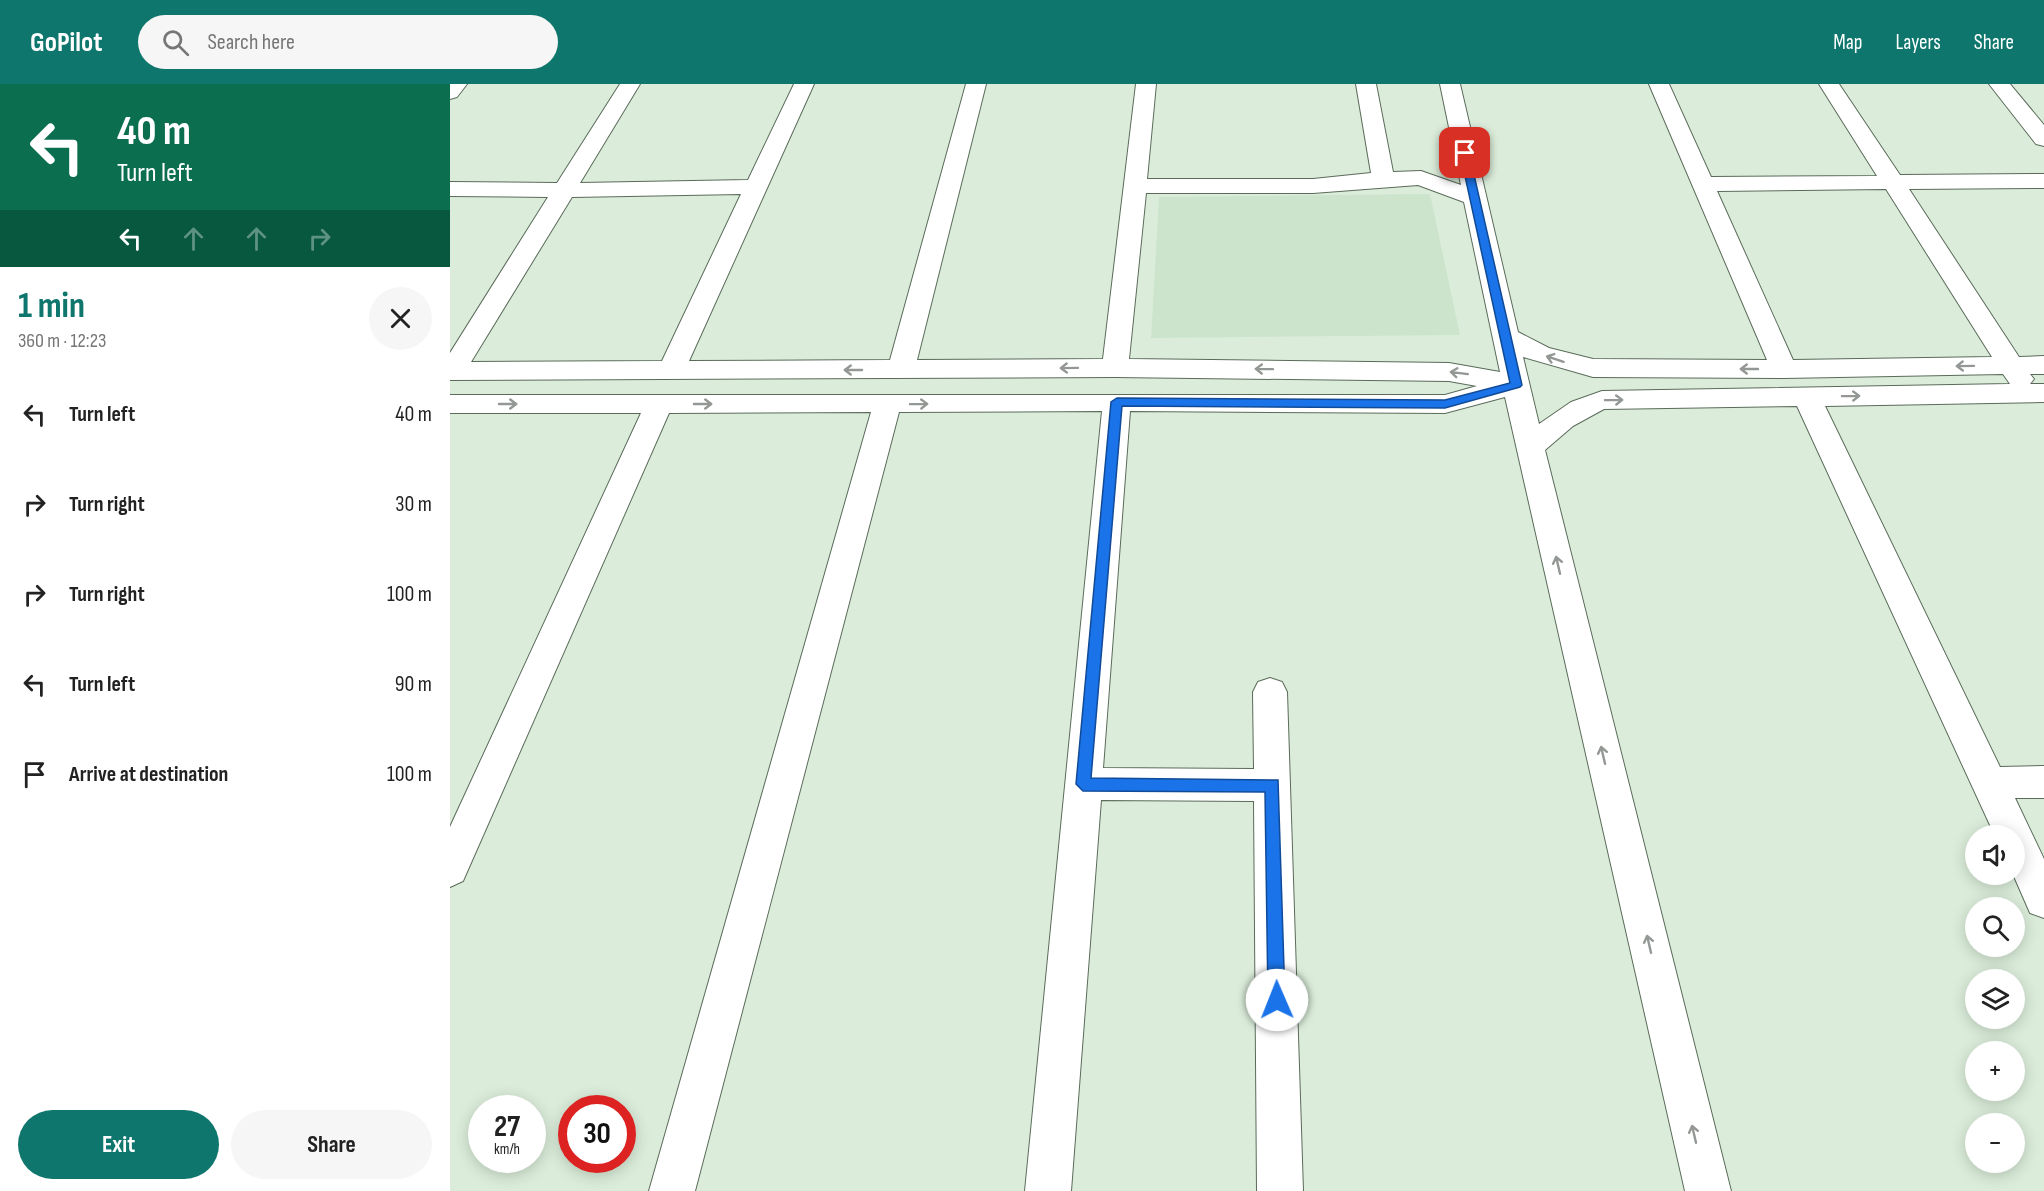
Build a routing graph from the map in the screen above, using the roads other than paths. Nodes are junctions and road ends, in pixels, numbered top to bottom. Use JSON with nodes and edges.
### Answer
{"nodes":[{"id":1,"x":458,"y":84,"type":"edge"},
{"id":2,"x":630,"y":84,"type":"edge"},
{"id":3,"x":804,"y":84,"type":"edge"},
{"id":4,"x":976,"y":84,"type":"edge"},
{"id":5,"x":1146,"y":84,"type":"edge"},
{"id":6,"x":1366,"y":84,"type":"edge"},
{"id":7,"x":1450,"y":84,"type":"edge"},
{"id":8,"x":1659,"y":84,"type":"edge"},
{"id":9,"x":1829,"y":84,"type":"edge"},
{"id":10,"x":1999,"y":84,"type":"edge"},
{"id":11,"x":450,"y":93,"type":"edge"},
{"id":12,"x":2044,"y":138,"type":"edge"},
{"id":13,"x":1383,"y":179,"type":"junction"},
{"id":14,"x":2044,"y":181,"type":"edge"},
{"id":15,"x":1892,"y":182,"type":"junction"},
{"id":16,"x":1703,"y":183,"type":"junction"},
{"id":17,"x":1135,"y":186,"type":"junction"},
{"id":18,"x":756,"y":187,"type":"junction"},
{"id":19,"x":450,"y":189,"type":"edge"},
{"id":20,"x":564,"y":190,"type":"junction"},
{"id":21,"x":1475,"y":198,"type":"junction"},
{"id":22,"x":1506,"y":337,"type":"junction"},
{"id":23,"x":2044,"y":365,"type":"edge"},
{"id":24,"x":2010,"y":366,"type":"junction"},
{"id":25,"x":1784,"y":369,"type":"junction"},
{"id":26,"x":901,"y":370,"type":"junction"},
{"id":27,"x":451,"y":371,"type":"edge"},
{"id":28,"x":670,"y":372,"type":"junction"},
{"id":29,"x":1116,"y":385,"type":"junction"},
{"id":30,"x":1516,"y":385,"type":"junction"},
{"id":31,"x":1806,"y":396,"type":"junction"},
{"id":32,"x":2039,"y":400,"type":"edge"},
{"id":33,"x":450,"y":404,"type":"edge"},
{"id":34,"x":659,"y":404,"type":"junction"},
{"id":35,"x":887,"y":404,"type":"junction"},
{"id":36,"x":1530,"y":448,"type":"junction"},
{"id":37,"x":1270,"y":692,"type":"dead end"},
{"id":38,"x":2044,"y":782,"type":"edge"},
{"id":39,"x":1989,"y":783,"type":"junction"},
{"id":40,"x":1083,"y":784,"type":"junction"},
{"id":41,"x":1272,"y":785,"type":"junction"},
{"id":42,"x":2009,"y":825,"type":"edge"},
{"id":43,"x":2025,"y":859,"type":"edge"},
{"id":44,"x":450,"y":869,"type":"edge"},
{"id":45,"x":2044,"y":900,"type":"edge"},
{"id":46,"x":672,"y":1191,"type":"edge"},
{"id":47,"x":1048,"y":1191,"type":"edge"},
{"id":48,"x":1280,"y":1191,"type":"edge"},
{"id":49,"x":1708,"y":1191,"type":"edge"}],
"edges":[{"from":1,"to":11,"type":"street"},
{"from":2,"to":20,"type":"street"},
{"from":3,"to":18,"type":"street"},
{"from":4,"to":26,"type":"street"},
{"from":5,"to":17,"type":"street"},
{"from":6,"to":13,"type":"street"},
{"from":7,"to":21,"type":"street"},
{"from":8,"to":16,"type":"street"},
{"from":9,"to":15,"type":"street"},
{"from":10,"to":12,"type":"street"},
{"from":13,"to":17,"type":"street"},
{"from":13,"to":21,"type":"street"},
{"from":14,"to":15,"type":"street"},
{"from":15,"to":16,"type":"street"},
{"from":15,"to":24,"type":"street"},
{"from":16,"to":25,"type":"street"},
{"from":17,"to":29,"type":"street"},
{"from":18,"to":20,"type":"street"},
{"from":18,"to":28,"type":"street"},
{"from":19,"to":20,"type":"street"},
{"from":20,"to":27,"type":"street"},
{"from":21,"to":22,"type":"street"},
{"from":25,"to":22,"type":"street","one_way":true},
{"from":22,"to":30,"type":"street"},
{"from":23,"to":24,"type":"street"},
{"from":24,"to":25,"type":"street","one_way":true},
{"from":24,"to":32,"type":"street"},
{"from":26,"to":28,"type":"street","one_way":true},
{"from":29,"to":26,"type":"street","one_way":true},
{"from":27,"to":28,"type":"street"},
{"from":29,"to":30,"type":"street"},
{"from":35,"to":29,"type":"street","one_way":true},
{"from":29,"to":40,"type":"street"},
{"from":30,"to":36,"type":"street"},
{"from":31,"to":32,"type":"street","one_way":true},
{"from":36,"to":31,"type":"street","one_way":true},
{"from":31,"to":39,"type":"street"},
{"from":33,"to":34,"type":"street","one_way":true},
{"from":34,"to":35,"type":"street","one_way":true},
{"from":34,"to":44,"type":"street"},
{"from":35,"to":46,"type":"street"},
{"from":49,"to":36,"type":"street","one_way":true},
{"from":37,"to":41,"type":"street"},
{"from":38,"to":39,"type":"street"},
{"from":39,"to":42,"type":"street"},
{"from":40,"to":41,"type":"street"},
{"from":40,"to":47,"type":"street"},
{"from":41,"to":48,"type":"street"},
{"from":43,"to":45,"type":"street"}]}
